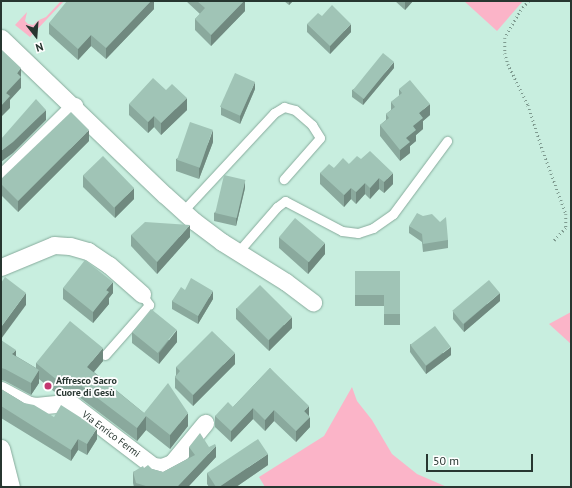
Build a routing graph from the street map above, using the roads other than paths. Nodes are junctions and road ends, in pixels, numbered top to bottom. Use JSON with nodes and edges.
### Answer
{"nodes":[{"id":1,"x":1,"y":38,"type":"edge"},
{"id":2,"x":74,"y":106,"type":"junction"},
{"id":3,"x":447,"y":141,"type":"dead end"},
{"id":4,"x":1,"y":178,"type":"edge"},
{"id":5,"x":284,"y":179,"type":"dead end"},
{"id":6,"x":183,"y":211,"type":"junction"},
{"id":7,"x":238,"y":252,"type":"junction"},
{"id":8,"x":1,"y":267,"type":"edge"},
{"id":9,"x":142,"y":294,"type":"joint"},
{"id":10,"x":313,"y":302,"type":"dead end"},
{"id":11,"x":105,"y":355,"type":"dead end"},
{"id":12,"x":1,"y":390,"type":"edge"},
{"id":13,"x":205,"y":423,"type":"dead end"},
{"id":14,"x":1,"y":448,"type":"edge"},
{"id":15,"x":4,"y":469,"type":"edge"},
{"id":16,"x":11,"y":487,"type":"edge"}],
"edges":[{"from":1,"to":2,"type":"street"},
{"from":2,"to":4,"type":"street"},
{"from":2,"to":6,"type":"street"},
{"from":3,"to":7,"type":"lane"},
{"from":5,"to":6,"type":"lane"},
{"from":6,"to":7,"type":"street"},
{"from":7,"to":10,"type":"street"},
{"from":8,"to":9,"type":"street"},
{"from":9,"to":11,"type":"lane"},
{"from":12,"to":13,"type":"street","name":"Via Enrico Fermi"},
{"from":14,"to":15,"type":"street"},
{"from":15,"to":16,"type":"street"}]}
